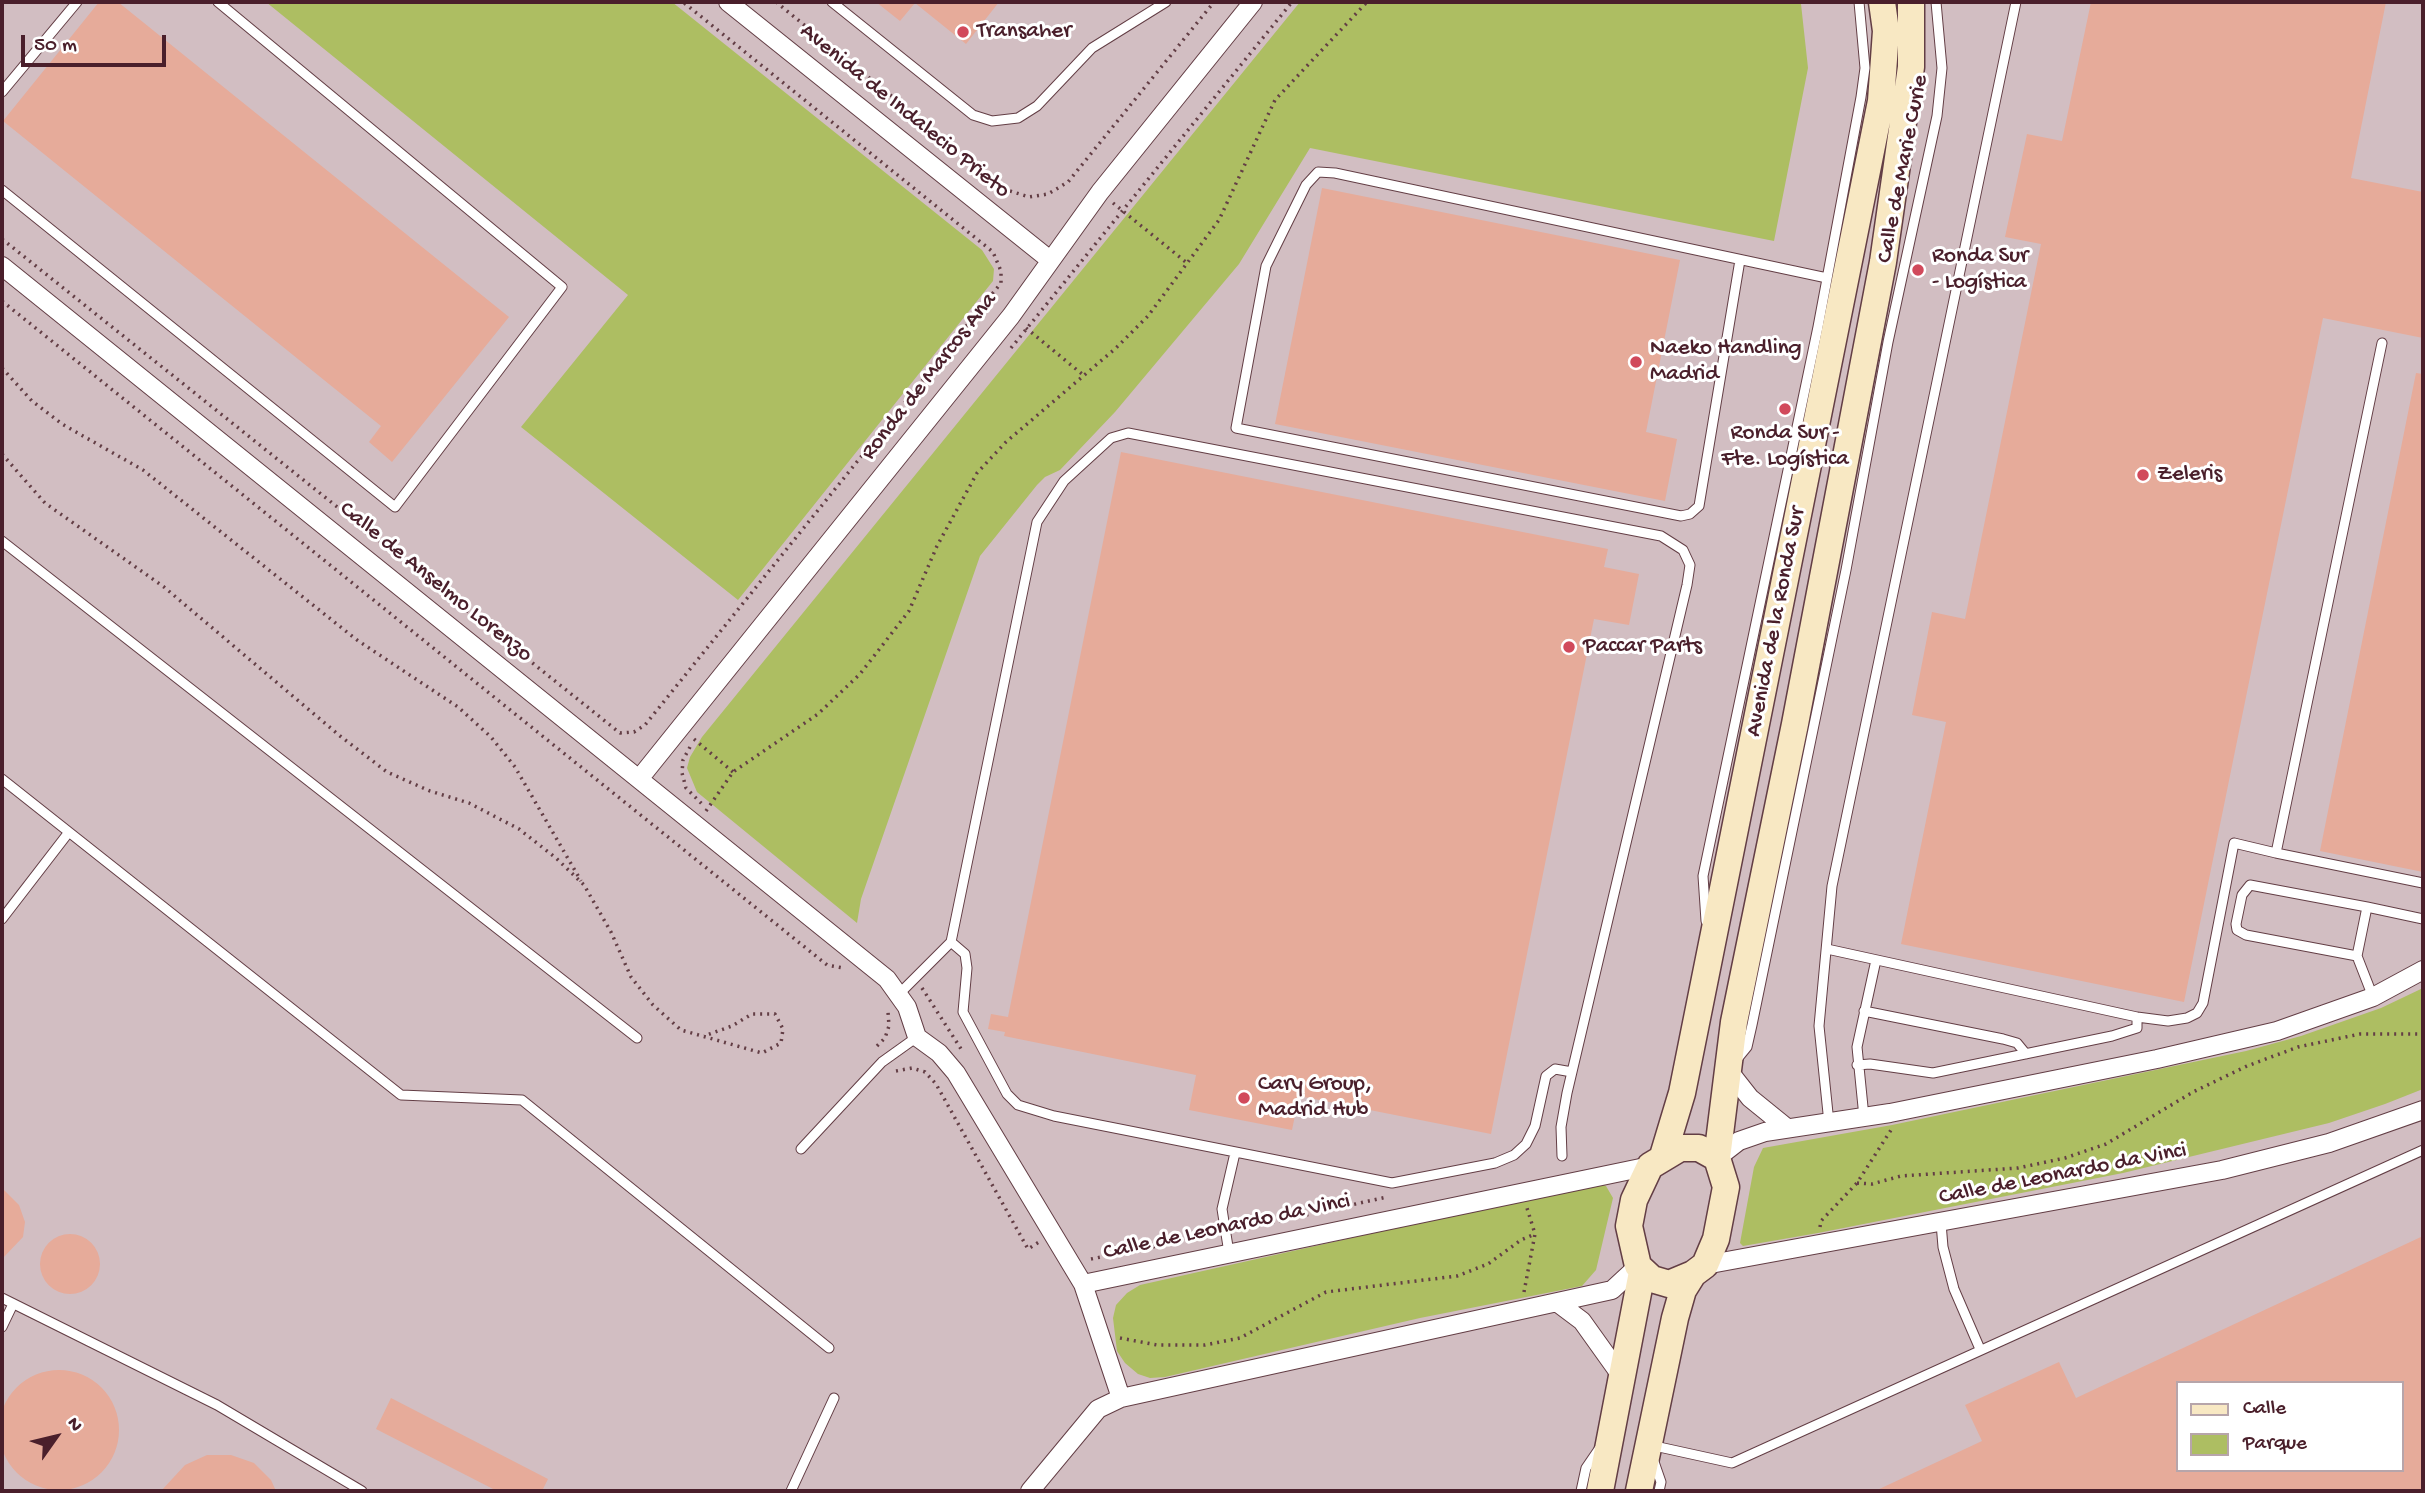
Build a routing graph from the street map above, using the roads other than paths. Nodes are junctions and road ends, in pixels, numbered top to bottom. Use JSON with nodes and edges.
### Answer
{"nodes":[{"id":1,"x":76,"y":2,"type":"edge"},
{"id":2,"x":218,"y":2,"type":"edge"},
{"id":3,"x":728,"y":2,"type":"edge"},
{"id":4,"x":832,"y":2,"type":"edge"},
{"id":5,"x":1166,"y":2,"type":"edge"},
{"id":6,"x":1253,"y":2,"type":"edge"},
{"id":7,"x":1859,"y":2,"type":"edge"},
{"id":8,"x":1882,"y":2,"type":"edge"},
{"id":9,"x":1911,"y":2,"type":"edge"},
{"id":10,"x":1936,"y":2,"type":"edge"},
{"id":11,"x":2016,"y":2,"type":"edge"},
{"id":12,"x":2,"y":92,"type":"edge"},
{"id":13,"x":2,"y":190,"type":"edge"},
{"id":14,"x":1050,"y":260,"type":"junction"},
{"id":15,"x":1741,"y":260,"type":"junction"},
{"id":16,"x":2,"y":266,"type":"edge"},
{"id":17,"x":1827,"y":278,"type":"junction"},
{"id":18,"x":1826,"y":328,"type":"junction"},
{"id":19,"x":1878,"y":340,"type":"junction"},
{"id":20,"x":2382,"y":343,"type":"dead end"},
{"id":21,"x":2,"y":541,"type":"edge"},
{"id":22,"x":2,"y":779,"type":"edge"},
{"id":23,"x":639,"y":779,"type":"junction"},
{"id":24,"x":69,"y":832,"type":"junction"},
{"id":25,"x":2276,"y":853,"type":"junction"},
{"id":26,"x":2423,"y":883,"type":"edge"},
{"id":27,"x":2367,"y":907,"type":"junction"},
{"id":28,"x":2,"y":919,"type":"edge"},
{"id":29,"x":2423,"y":919,"type":"edge"},
{"id":30,"x":951,"y":942,"type":"junction"},
{"id":31,"x":1827,"y":949,"type":"junction"},
{"id":32,"x":2357,"y":956,"type":"junction"},
{"id":33,"x":1876,"y":960,"type":"junction"},
{"id":34,"x":2423,"y":970,"type":"edge"},
{"id":35,"x":2373,"y":997,"type":"junction"},
{"id":36,"x":891,"y":998,"type":"junction"},
{"id":37,"x":1864,"y":1011,"type":"junction"},
{"id":38,"x":2137,"y":1017,"type":"junction"},
{"id":39,"x":917,"y":1037,"type":"junction"},
{"id":40,"x":637,"y":1038,"type":"dead end"},
{"id":41,"x":2026,"y":1054,"type":"junction"},
{"id":42,"x":1857,"y":1065,"type":"junction"},
{"id":43,"x":1728,"y":1070,"type":"junction"},
{"id":44,"x":1572,"y":1072,"type":"junction"},
{"id":45,"x":2423,"y":1110,"type":"edge"},
{"id":46,"x":1864,"y":1117,"type":"junction"},
{"id":47,"x":1829,"y":1124,"type":"junction"},
{"id":48,"x":1787,"y":1128,"type":"junction"},
{"id":49,"x":801,"y":1149,"type":"dead end"},
{"id":50,"x":2423,"y":1150,"type":"edge"},
{"id":51,"x":1235,"y":1153,"type":"junction"},
{"id":52,"x":1562,"y":1156,"type":"dead end"},
{"id":53,"x":1717,"y":1158,"type":"junction"},
{"id":54,"x":1656,"y":1161,"type":"junction"},
{"id":55,"x":1941,"y":1223,"type":"junction"},
{"id":56,"x":1229,"y":1253,"type":"junction"},
{"id":57,"x":1640,"y":1269,"type":"junction"},
{"id":58,"x":1699,"y":1269,"type":"junction"},
{"id":59,"x":1083,"y":1284,"type":"junction"},
{"id":60,"x":2,"y":1298,"type":"edge"},
{"id":61,"x":1558,"y":1303,"type":"junction"},
{"id":62,"x":13,"y":1304,"type":"junction"},
{"id":63,"x":2,"y":1327,"type":"edge"},
{"id":64,"x":829,"y":1348,"type":"dead end"},
{"id":65,"x":1980,"y":1349,"type":"junction"},
{"id":66,"x":1622,"y":1377,"type":"junction"},
{"id":67,"x":834,"y":1398,"type":"dead end"},
{"id":68,"x":1121,"y":1398,"type":"junction"},
{"id":69,"x":1612,"y":1430,"type":"junction"},
{"id":70,"x":1648,"y":1444,"type":"junction"},
{"id":71,"x":362,"y":1491,"type":"edge"},
{"id":72,"x":791,"y":1491,"type":"edge"},
{"id":73,"x":1030,"y":1491,"type":"edge"},
{"id":74,"x":1581,"y":1491,"type":"edge"},
{"id":75,"x":1600,"y":1491,"type":"edge"},
{"id":76,"x":1639,"y":1491,"type":"edge"},
{"id":77,"x":1659,"y":1491,"type":"edge"}],
"edges":[{"from":1,"to":12,"type":"lane"},
{"from":2,"to":13,"type":"lane"},
{"from":3,"to":14,"type":"street","name":"Avenida de Indalecio Prieto"},
{"from":4,"to":5,"type":"lane"},
{"from":6,"to":14,"type":"street","name":"Ronda de Marcos Ana"},
{"from":7,"to":17,"type":"lane"},
{"from":8,"to":18,"type":"main road","name":"Avenida de la Ronda Sur"},
{"from":9,"to":19,"type":"main road","name":"Avenida de la Ronda Sur"},
{"from":10,"to":19,"type":"lane","name":"Calle de Marie Curie"},
{"from":11,"to":31,"type":"lane"},
{"from":14,"to":23,"type":"street","name":"Ronda de Marcos Ana"},
{"from":15,"to":15,"type":"lane"},
{"from":15,"to":17,"type":"lane"},
{"from":16,"to":23,"type":"street","name":"Calle de Anselmo Lorenzo"},
{"from":17,"to":18,"type":"lane"},
{"from":18,"to":54,"type":"main road","name":"Avenida de la Ronda Sur"},
{"from":19,"to":43,"type":"main road","name":"Avenida de la Ronda Sur"},
{"from":20,"to":25,"type":"lane"},
{"from":21,"to":40,"type":"lane"},
{"from":22,"to":24,"type":"lane"},
{"from":23,"to":36,"type":"street","name":"Calle de Anselmo Lorenzo"},
{"from":24,"to":28,"type":"lane"},
{"from":24,"to":64,"type":"lane"},
{"from":25,"to":26,"type":"lane"},
{"from":25,"to":38,"type":"lane"},
{"from":27,"to":29,"type":"lane"},
{"from":27,"to":32,"type":"lane"},
{"from":27,"to":32,"type":"lane"},
{"from":30,"to":36,"type":"lane"},
{"from":30,"to":44,"type":"lane"},
{"from":30,"to":51,"type":"lane"},
{"from":31,"to":33,"type":"lane"},
{"from":31,"to":47,"type":"lane"},
{"from":32,"to":35,"type":"lane"},
{"from":33,"to":37,"type":"lane"},
{"from":33,"to":38,"type":"lane"},
{"from":34,"to":35,"type":"street"},
{"from":35,"to":46,"type":"street"},
{"from":36,"to":39,"type":"street"},
{"from":37,"to":41,"type":"lane"},
{"from":37,"to":42,"type":"lane"},
{"from":38,"to":41,"type":"lane"},
{"from":39,"to":49,"type":"lane"},
{"from":39,"to":59,"type":"street"},
{"from":41,"to":42,"type":"lane"},
{"from":42,"to":46,"type":"lane"},
{"from":43,"to":48,"type":"street"},
{"from":43,"to":53,"type":"main road","name":"Avenida de la Ronda Sur"},
{"from":44,"to":51,"type":"lane"},
{"from":44,"to":52,"type":"lane"},
{"from":45,"to":55,"type":"street","name":"Calle de Leonardo da Vinci"},
{"from":46,"to":47,"type":"street"},
{"from":47,"to":48,"type":"street"},
{"from":48,"to":53,"type":"street"},
{"from":50,"to":65,"type":"lane"},
{"from":51,"to":56,"type":"lane"},
{"from":53,"to":54,"type":"main road"},
{"from":53,"to":58,"type":"main road"},
{"from":54,"to":56,"type":"street","name":"Calle de Leonardo da Vinci"},
{"from":54,"to":57,"type":"main road"},
{"from":55,"to":58,"type":"street","name":"Calle de Leonardo da Vinci"},
{"from":55,"to":65,"type":"lane"},
{"from":56,"to":59,"type":"street","name":"Calle de Leonardo da Vinci"},
{"from":57,"to":58,"type":"main road"},
{"from":57,"to":61,"type":"street"},
{"from":57,"to":66,"type":"main road"},
{"from":58,"to":70,"type":"main road"},
{"from":59,"to":68,"type":"street","name":"Calle de Leonardo da Vinci"},
{"from":60,"to":62,"type":"lane"},
{"from":61,"to":66,"type":"street"},
{"from":61,"to":68,"type":"street"},
{"from":62,"to":63,"type":"lane"},
{"from":62,"to":71,"type":"lane"},
{"from":65,"to":70,"type":"lane"},
{"from":66,"to":69,"type":"main road"},
{"from":67,"to":72,"type":"lane"},
{"from":68,"to":73,"type":"street"},
{"from":69,"to":74,"type":"lane"},
{"from":69,"to":75,"type":"main road"},
{"from":70,"to":76,"type":"main road"},
{"from":70,"to":77,"type":"lane"}]}
